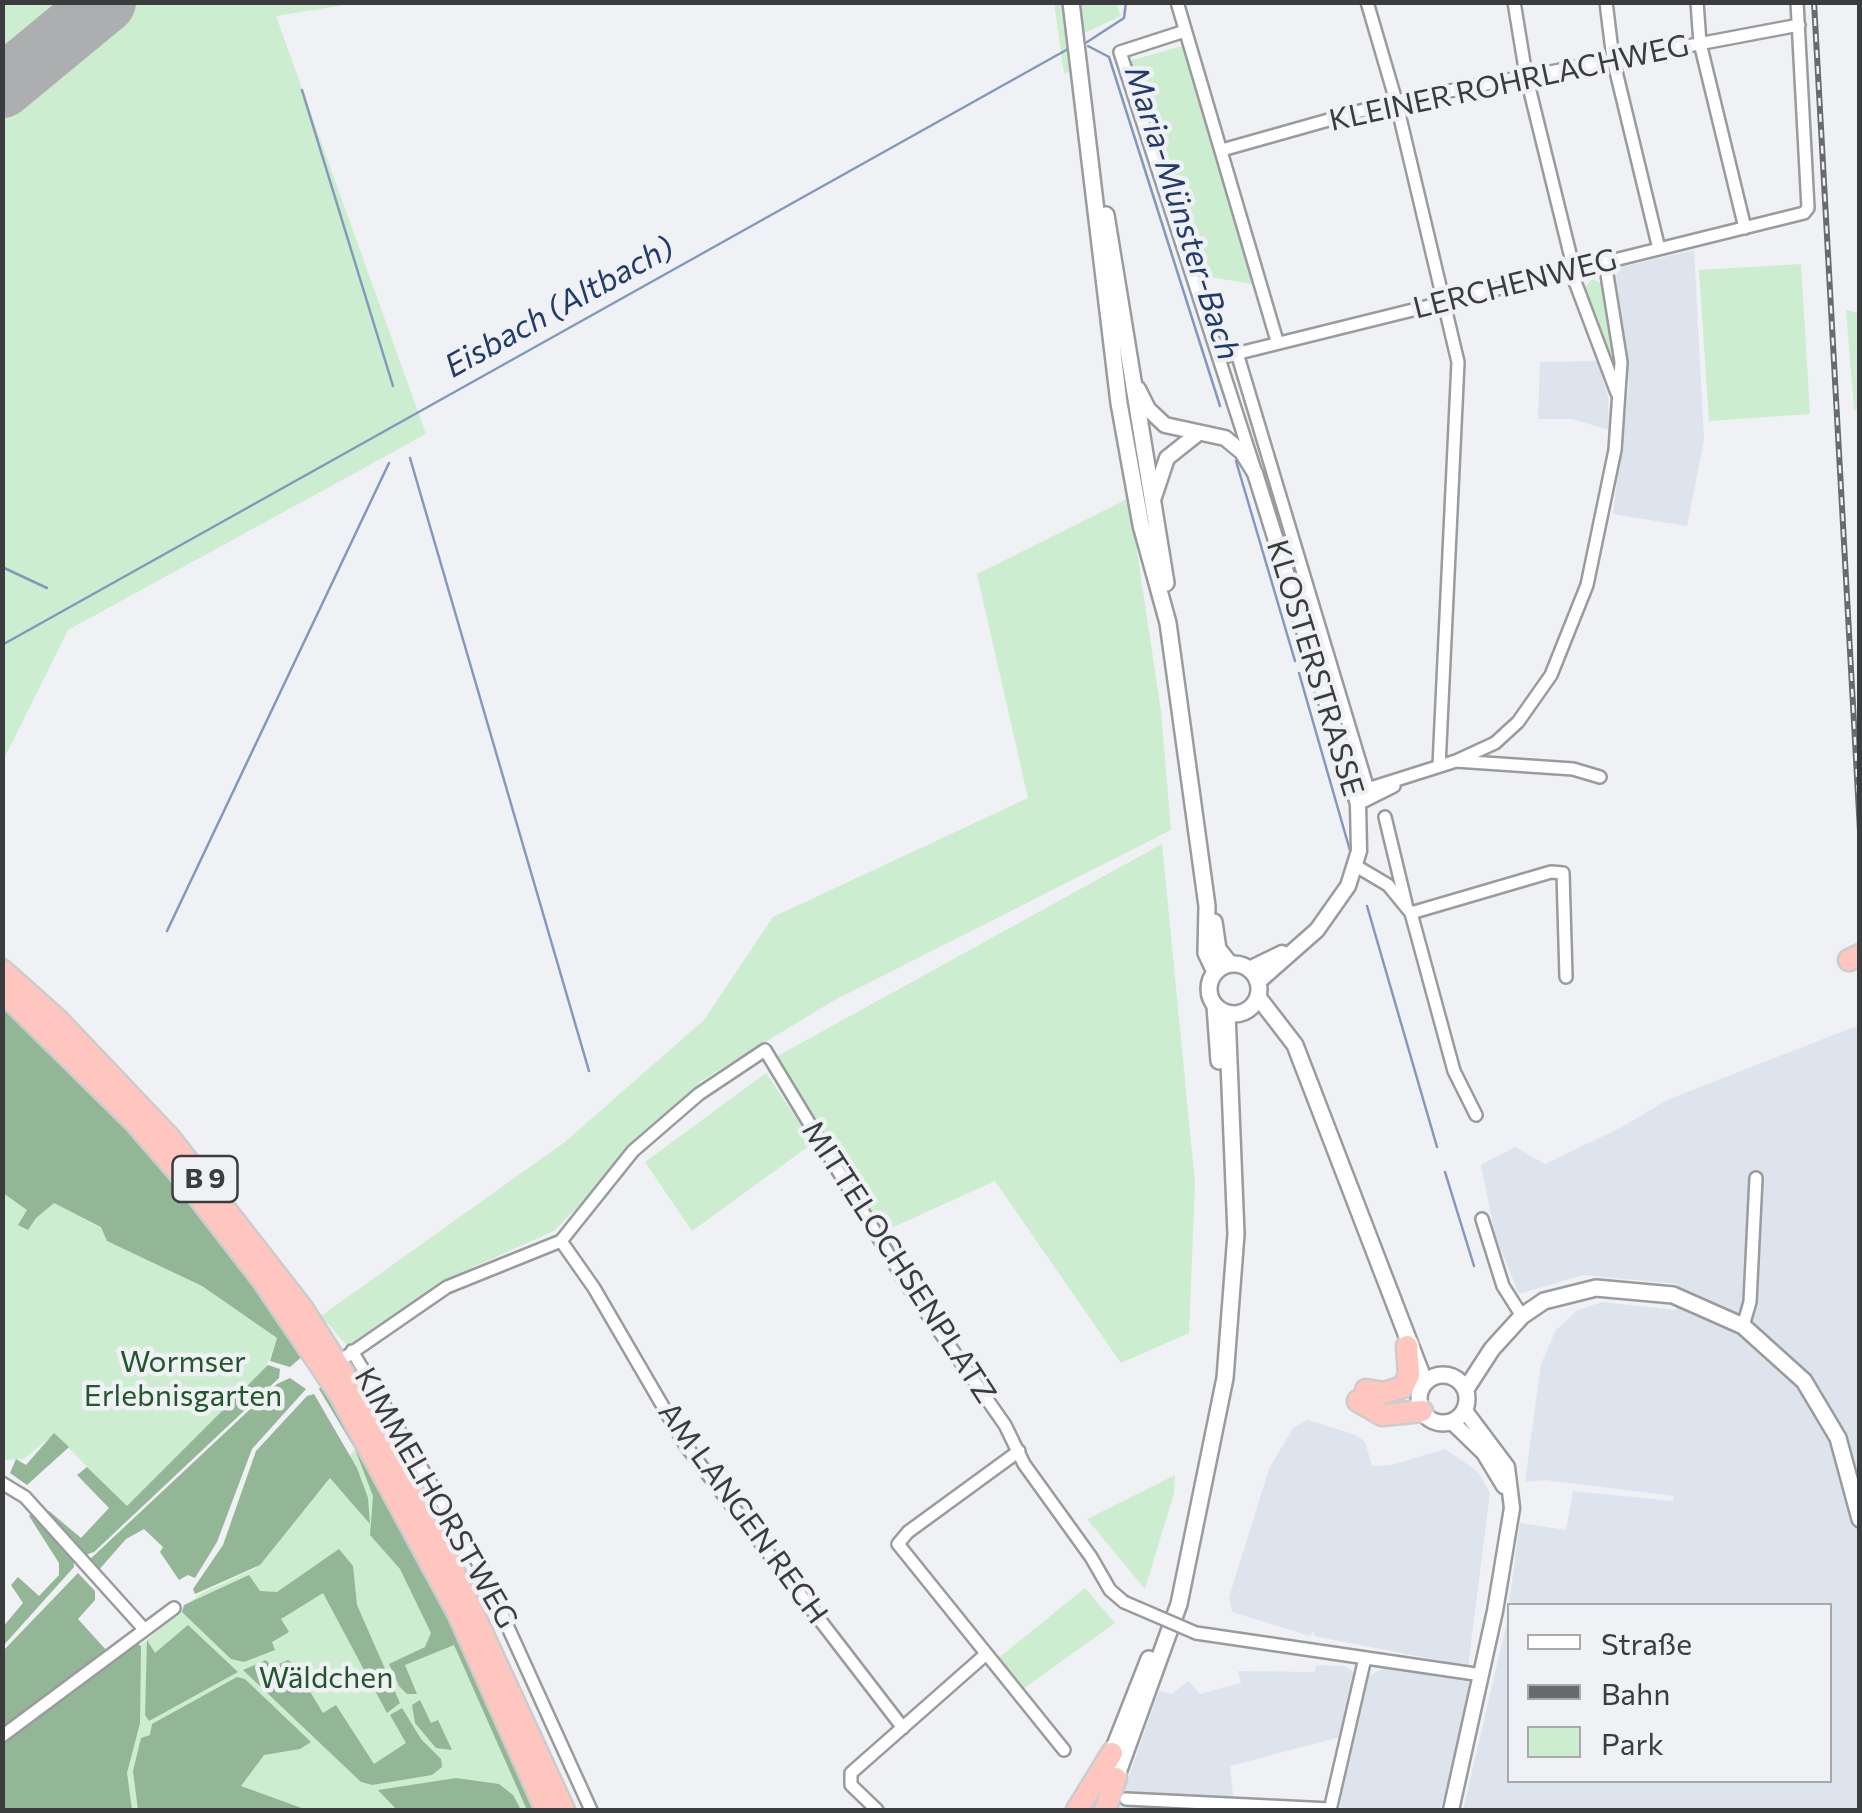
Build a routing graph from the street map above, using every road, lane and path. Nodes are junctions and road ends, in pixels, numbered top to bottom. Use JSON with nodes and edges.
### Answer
{"nodes":[{"id":1,"x":1071,"y":2,"type":"edge"},
{"id":2,"x":1177,"y":2,"type":"edge"},
{"id":3,"x":1367,"y":2,"type":"edge"},
{"id":4,"x":1514,"y":2,"type":"edge"},
{"id":5,"x":1606,"y":2,"type":"edge"},
{"id":6,"x":1697,"y":2,"type":"edge"},
{"id":7,"x":1798,"y":2,"type":"edge"},
{"id":8,"x":1799,"y":25,"type":"junction"},
{"id":9,"x":1185,"y":30,"type":"junction"},
{"id":10,"x":1700,"y":43,"type":"junction"},
{"id":11,"x":1612,"y":58,"type":"junction"},
{"id":12,"x":1526,"y":75,"type":"junction"},
{"id":13,"x":1082,"y":78,"type":"junction"},
{"id":14,"x":1396,"y":101,"type":"junction"},
{"id":15,"x":1222,"y":150,"type":"junction"},
{"id":16,"x":1745,"y":228,"type":"junction"},
{"id":17,"x":1659,"y":249,"type":"junction"},
{"id":18,"x":1606,"y":262,"type":"junction"},
{"id":19,"x":1572,"y":270,"type":"junction"},
{"id":20,"x":1446,"y":302,"type":"junction"},
{"id":21,"x":1277,"y":342,"type":"junction"},
{"id":22,"x":1237,"y":354,"type":"junction"},
{"id":23,"x":1220,"y":358,"type":"junction"},
{"id":24,"x":1134,"y":378,"type":"junction"},
{"id":25,"x":1620,"y":402,"type":"junction"},
{"id":26,"x":1236,"y":412,"type":"junction"},
{"id":27,"x":1200,"y":434,"type":"junction"},
{"id":28,"x":1225,"y":438,"type":"junction"},
{"id":29,"x":1256,"y":473,"type":"junction"},
{"id":30,"x":1152,"y":502,"type":"junction"},
{"id":31,"x":1183,"y":713,"type":"junction"},
{"id":32,"x":1495,"y":742,"type":"junction"},
{"id":33,"x":1456,"y":761,"type":"junction"},
{"id":34,"x":1439,"y":766,"type":"junction"},
{"id":35,"x":1499,"y":766,"type":"junction"},
{"id":36,"x":1600,"y":778,"type":"dead end"},
{"id":37,"x":1360,"y":795,"type":"junction"},
{"id":38,"x":1385,"y":817,"type":"dead end"},
{"id":39,"x":1356,"y":866,"type":"junction"},
{"id":40,"x":1408,"y":908,"type":"junction"},
{"id":41,"x":1230,"y":964,"type":"junction"},
{"id":42,"x":2,"y":970,"type":"edge"},
{"id":43,"x":1215,"y":972,"type":"junction"},
{"id":44,"x":1566,"y":977,"type":"dead end"},
{"id":45,"x":1253,"y":990,"type":"junction"},
{"id":46,"x":2,"y":991,"type":"edge"},
{"id":47,"x":1221,"y":1010,"type":"junction"},
{"id":48,"x":1476,"y":1116,"type":"dead end"},
{"id":49,"x":1756,"y":1178,"type":"dead end"},
{"id":50,"x":1482,"y":1219,"type":"dead end"},
{"id":51,"x":561,"y":1241,"type":"junction"},
{"id":52,"x":1396,"y":1309,"type":"junction"},
{"id":53,"x":1522,"y":1316,"type":"junction"},
{"id":54,"x":1744,"y":1326,"type":"junction"},
{"id":55,"x":1407,"y":1346,"type":"junction"},
{"id":56,"x":1492,"y":1349,"type":"junction"},
{"id":57,"x":1431,"y":1389,"type":"junction"},
{"id":58,"x":1466,"y":1389,"type":"junction"},
{"id":59,"x":1465,"y":1411,"type":"junction"},
{"id":60,"x":1452,"y":1422,"type":"junction"},
{"id":61,"x":1018,"y":1451,"type":"junction"},
{"id":62,"x":2,"y":1483,"type":"edge"},
{"id":63,"x":1511,"y":1514,"type":"junction"},
{"id":64,"x":1860,"y":1519,"type":"edge"},
{"id":65,"x":174,"y":1608,"type":"dead end"},
{"id":66,"x":144,"y":1628,"type":"junction"},
{"id":67,"x":985,"y":1655,"type":"junction"},
{"id":68,"x":1365,"y":1658,"type":"junction"},
{"id":69,"x":1482,"y":1676,"type":"junction"},
{"id":70,"x":903,"y":1728,"type":"junction"},
{"id":71,"x":2,"y":1736,"type":"edge"},
{"id":72,"x":1064,"y":1750,"type":"dead end"},
{"id":73,"x":1112,"y":1753,"type":"junction"},
{"id":74,"x":1116,"y":1778,"type":"joint"},
{"id":75,"x":1126,"y":1800,"type":"dead end"},
{"id":76,"x":546,"y":1810,"type":"edge"},
{"id":77,"x":564,"y":1810,"type":"edge"},
{"id":78,"x":591,"y":1810,"type":"edge"},
{"id":79,"x":878,"y":1810,"type":"edge"},
{"id":80,"x":1077,"y":1810,"type":"edge"},
{"id":81,"x":1091,"y":1810,"type":"edge"},
{"id":82,"x":1105,"y":1810,"type":"edge"},
{"id":83,"x":1330,"y":1810,"type":"edge"},
{"id":84,"x":1451,"y":1810,"type":"edge"}],
"edges":[{"from":1,"to":13,"type":"main road"},
{"from":2,"to":9,"type":"street"},
{"from":3,"to":14,"type":"street"},
{"from":4,"to":12,"type":"street"},
{"from":5,"to":11,"type":"street"},
{"from":6,"to":10,"type":"street"},
{"from":7,"to":8,"type":"street"},
{"from":8,"to":10,"type":"street","name":"KLEINER ROHRLACHWEG"},
{"from":8,"to":16,"type":"street","name":"LERCHENWEG"},
{"from":9,"to":15,"type":"street"},
{"from":9,"to":23,"type":"street","name":"KLOSTERSTRASSE"},
{"from":10,"to":11,"type":"street","name":"KLEINER ROHRLACHWEG"},
{"from":10,"to":16,"type":"street"},
{"from":11,"to":12,"type":"street","name":"KLEINER ROHRLACHWEG"},
{"from":11,"to":17,"type":"street"},
{"from":12,"to":14,"type":"street","name":"KLEINER ROHRLACHWEG"},
{"from":12,"to":19,"type":"street"},
{"from":13,"to":24,"type":"main road"},
{"from":13,"to":31,"type":"main road"},
{"from":14,"to":15,"type":"street","name":"KLEINER ROHRLACHWEG"},
{"from":14,"to":20,"type":"street"},
{"from":15,"to":21,"type":"street"},
{"from":16,"to":17,"type":"street","name":"LERCHENWEG"},
{"from":17,"to":18,"type":"street","name":"LERCHENWEG"},
{"from":18,"to":19,"type":"street","name":"LERCHENWEG"},
{"from":18,"to":25,"type":"street"},
{"from":19,"to":20,"type":"street","name":"LERCHENWEG"},
{"from":19,"to":25,"type":"street"},
{"from":20,"to":21,"type":"street","name":"LERCHENWEG"},
{"from":20,"to":34,"type":"street"},
{"from":21,"to":22,"type":"street","name":"LERCHENWEG"},
{"from":22,"to":23,"type":"street","name":"LERCHENWEG"},
{"from":22,"to":37,"type":"street"},
{"from":23,"to":26,"type":"street","name":"KLOSTERSTRASSE"},
{"from":24,"to":27,"type":"street"},
{"from":24,"to":30,"type":"main road"},
{"from":25,"to":32,"type":"street"},
{"from":26,"to":28,"type":"street"},
{"from":26,"to":29,"type":"street","name":"KLOSTERSTRASSE"},
{"from":27,"to":28,"type":"street"},
{"from":27,"to":30,"type":"street"},
{"from":28,"to":29,"type":"street","name":"KLOSTERSTRASSE"},
{"from":29,"to":37,"type":"street","name":"KLOSTERSTRASSE"},
{"from":30,"to":31,"type":"main road"},
{"from":31,"to":41,"type":"main road"},
{"from":31,"to":43,"type":"main road"},
{"from":32,"to":33,"type":"street"},
{"from":32,"to":35,"type":"street"},
{"from":33,"to":34,"type":"street"},
{"from":33,"to":35,"type":"street"},
{"from":34,"to":37,"type":"street"},
{"from":35,"to":36,"type":"street"},
{"from":37,"to":39,"type":"street","name":"KLOSTERSTRASSE"},
{"from":38,"to":40,"type":"street","name":"KLOSTERSTRASSE"},
{"from":39,"to":40,"type":"street"},
{"from":39,"to":45,"type":"street","name":"KLOSTERSTRASSE"},
{"from":40,"to":44,"type":"street"},
{"from":40,"to":48,"type":"street","name":"KLOSTERSTRASSE"},
{"from":41,"to":43,"type":"main road"},
{"from":41,"to":45,"type":"main road"},
{"from":42,"to":77,"type":"highway","number":"B 9"},
{"from":43,"to":47,"type":"main road"},
{"from":45,"to":47,"type":"main road","name":"KLOSTERSTRASSE"},
{"from":45,"to":52,"type":"main road"},
{"from":46,"to":76,"type":"highway","number":"B 9"},
{"from":47,"to":73,"type":"main road"},
{"from":47,"to":74,"type":"main road"},
{"from":49,"to":54,"type":"street"},
{"from":50,"to":53,"type":"street"},
{"from":51,"to":61,"type":"street","name":"MITTELOCHSENPLATZ"},
{"from":51,"to":70,"type":"street","name":"AM LANGEN RECH"},
{"from":51,"to":78,"type":"street","name":"KIMMELHORSTWEG"},
{"from":52,"to":55,"type":"main road"},
{"from":52,"to":57,"type":"main road"},
{"from":53,"to":54,"type":"main road"},
{"from":53,"to":56,"type":"main road"},
{"from":54,"to":64,"type":"main road"},
{"from":55,"to":57,"type":"main road"},
{"from":55,"to":57,"type":"highway"},
{"from":56,"to":57,"type":"main road"},
{"from":56,"to":58,"type":"main road"},
{"from":57,"to":58,"type":"main road"},
{"from":57,"to":60,"type":"main road"},
{"from":58,"to":59,"type":"main road"},
{"from":59,"to":60,"type":"main road"},
{"from":59,"to":63,"type":"street"},
{"from":60,"to":63,"type":"street"},
{"from":61,"to":67,"type":"street"},
{"from":61,"to":68,"type":"street","name":"MITTELOCHSENPLATZ","bridge":true},
{"from":62,"to":66,"type":"street"},
{"from":63,"to":69,"type":"street"},
{"from":65,"to":66,"type":"street"},
{"from":66,"to":71,"type":"street"},
{"from":67,"to":70,"type":"street"},
{"from":67,"to":72,"type":"street"},
{"from":68,"to":69,"type":"street","name":"MITTELOCHSENPLATZ"},
{"from":68,"to":83,"type":"street"},
{"from":69,"to":84,"type":"street"},
{"from":70,"to":79,"type":"street"},
{"from":73,"to":80,"type":"highway"},
{"from":73,"to":81,"type":"highway"},
{"from":74,"to":82,"type":"highway"},
{"from":75,"to":83,"type":"street"}]}
